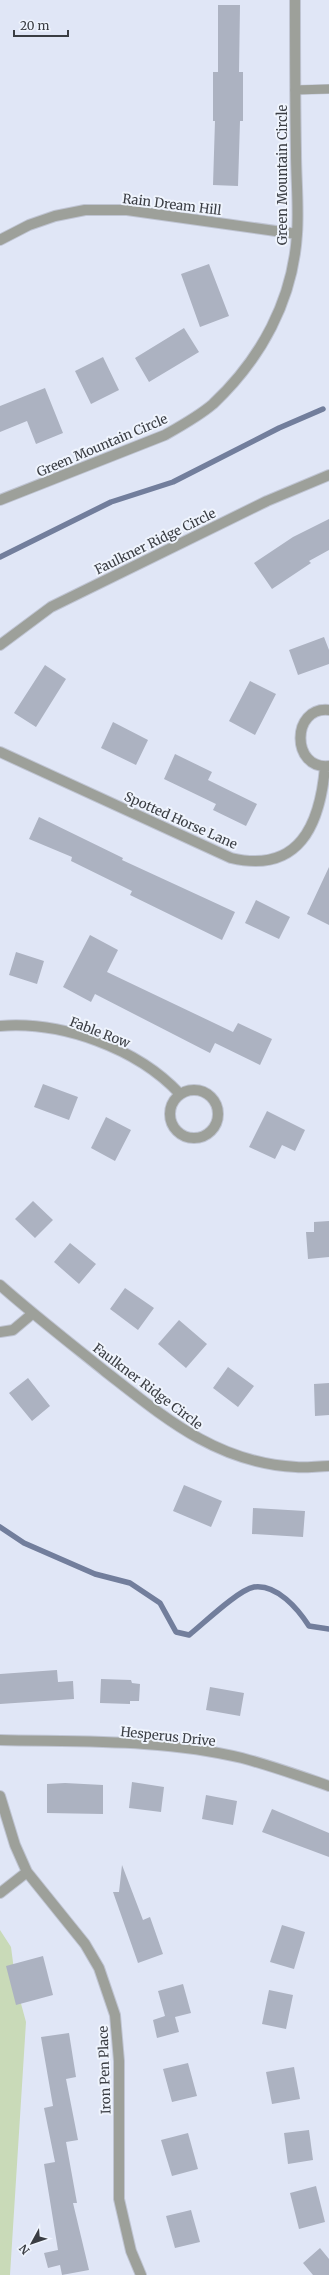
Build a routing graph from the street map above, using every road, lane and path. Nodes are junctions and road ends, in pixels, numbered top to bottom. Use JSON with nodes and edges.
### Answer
{"nodes":[{"id":1,"x":294,"y":0,"type":"edge"},
{"id":2,"x":329,"y":89,"type":"edge"},
{"id":3,"x":295,"y":90,"type":"junction"},
{"id":4,"x":297,"y":234,"type":"junction"},
{"id":5,"x":0,"y":240,"type":"edge"},
{"id":6,"x":329,"y":475,"type":"edge"},
{"id":7,"x":0,"y":500,"type":"edge"},
{"id":8,"x":0,"y":645,"type":"edge"},
{"id":9,"x":329,"y":710,"type":"edge"},
{"id":10,"x":0,"y":752,"type":"edge"},
{"id":11,"x":327,"y":767,"type":"edge"},
{"id":12,"x":0,"y":1026,"type":"edge"},
{"id":13,"x":180,"y":1094,"type":"junction"},
{"id":14,"x":0,"y":1285,"type":"edge"},
{"id":15,"x":32,"y":1314,"type":"junction"},
{"id":16,"x":0,"y":1332,"type":"edge"},
{"id":17,"x":329,"y":1466,"type":"edge"},
{"id":18,"x":0,"y":1740,"type":"edge"},
{"id":19,"x":329,"y":1786,"type":"edge"},
{"id":20,"x":0,"y":1796,"type":"edge"},
{"id":21,"x":27,"y":1872,"type":"junction"},
{"id":22,"x":0,"y":1892,"type":"edge"},
{"id":23,"x":141,"y":2275,"type":"edge"}],
"edges":[{"from":1,"to":3,"type":"street","name":"Green Mountain Circle"},
{"from":2,"to":3,"type":"lane"},
{"from":3,"to":4,"type":"street","name":"Green Mountain Circle"},
{"from":4,"to":5,"type":"street","name":"Rain Dream Hill"},
{"from":4,"to":7,"type":"street","name":"Green Mountain Circle"},
{"from":6,"to":8,"type":"street","name":"Faulkner Ridge Circle"},
{"from":9,"to":11,"type":"street","name":"Spotted Horse Lane"},
{"from":10,"to":11,"type":"street","name":"Spotted Horse Lane"},
{"from":12,"to":13,"type":"street","name":"Fable Row"},
{"from":13,"to":13,"type":"street"},
{"from":14,"to":15,"type":"street","name":"Faulkner Ridge Circle"},
{"from":15,"to":16,"type":"street"},
{"from":15,"to":17,"type":"street","name":"Faulkner Ridge Circle"},
{"from":18,"to":19,"type":"street","name":"Hesperus Drive"},
{"from":20,"to":21,"type":"street","name":"Iron Pen Place"},
{"from":21,"to":22,"type":"street"},
{"from":21,"to":23,"type":"street","name":"Iron Pen Place"}]}
